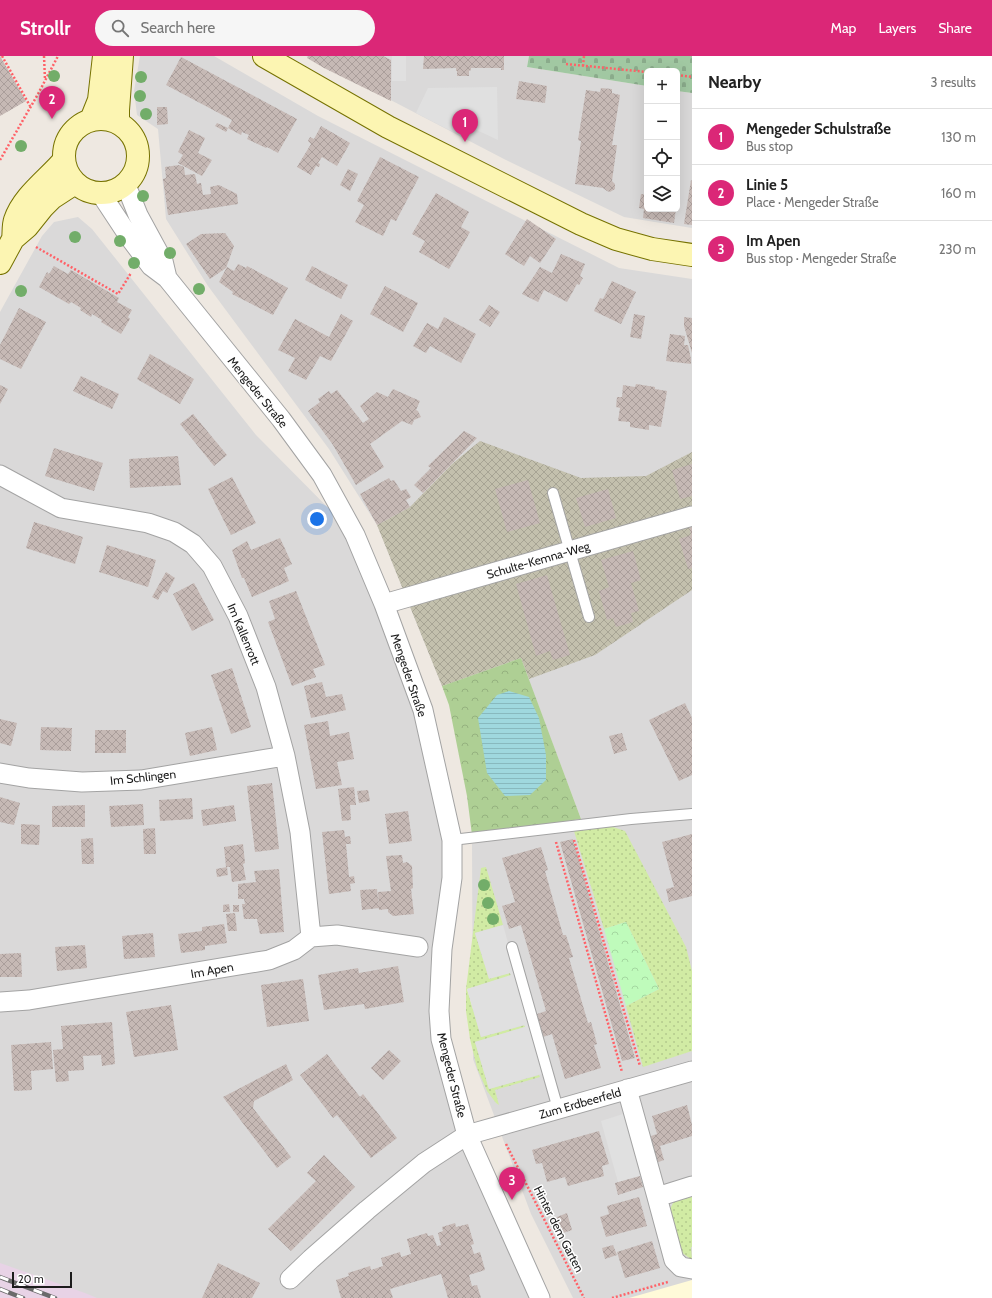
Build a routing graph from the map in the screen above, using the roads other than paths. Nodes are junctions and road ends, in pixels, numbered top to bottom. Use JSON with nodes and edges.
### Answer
{"nodes":[{"id":1,"x":104,"y":56,"type":"edge"},
{"id":2,"x":122,"y":56,"type":"edge"},
{"id":3,"x":264,"y":56,"type":"edge"},
{"id":4,"x":91,"y":120,"type":"junction"},
{"id":5,"x":118,"y":123,"type":"junction"},
{"id":6,"x":64,"y":160,"type":"junction"},
{"id":7,"x":75,"y":183,"type":"junction"},
{"id":8,"x":126,"y":184,"type":"junction"},
{"id":9,"x":101,"y":194,"type":"junction"},
{"id":10,"x":22,"y":242,"type":"junction"},
{"id":11,"x":692,"y":255,"type":"edge"},
{"id":12,"x":0,"y":262,"type":"edge"},
{"id":13,"x":167,"y":278,"type":"junction"},
{"id":14,"x":0,"y":475,"type":"edge"},
{"id":15,"x":553,"y":493,"type":"dead end"},
{"id":16,"x":692,"y":516,"type":"edge"},
{"id":17,"x":570,"y":551,"type":"junction"},
{"id":18,"x":384,"y":604,"type":"junction"},
{"id":19,"x":589,"y":617,"type":"dead end"},
{"id":20,"x":285,"y":756,"type":"junction"},
{"id":21,"x":0,"y":773,"type":"edge"},
{"id":22,"x":692,"y":814,"type":"edge"},
{"id":23,"x":452,"y":840,"type":"junction"},
{"id":24,"x":311,"y":937,"type":"junction"},
{"id":25,"x":418,"y":947,"type":"dead end"},
{"id":26,"x":512,"y":947,"type":"dead end"},
{"id":27,"x":0,"y":1002,"type":"edge"},
{"id":28,"x":692,"y":1071,"type":"edge"},
{"id":29,"x":627,"y":1089,"type":"junction"},
{"id":30,"x":558,"y":1109,"type":"junction"},
{"id":31,"x":467,"y":1135,"type":"junction"},
{"id":32,"x":692,"y":1186,"type":"edge"},
{"id":33,"x":657,"y":1197,"type":"junction"},
{"id":34,"x":686,"y":1268,"type":"edge"},
{"id":35,"x":290,"y":1279,"type":"dead end"},
{"id":36,"x":540,"y":1298,"type":"edge"}],
"edges":[{"from":1,"to":4,"type":"street"},
{"from":2,"to":5,"type":"street"},
{"from":3,"to":11,"type":"street"},
{"from":4,"to":5,"type":"street"},
{"from":4,"to":6,"type":"street"},
{"from":5,"to":8,"type":"street"},
{"from":6,"to":7,"type":"street"},
{"from":6,"to":10,"type":"street"},
{"from":7,"to":9,"type":"street"},
{"from":7,"to":10,"type":"street"},
{"from":8,"to":9,"type":"street"},
{"from":8,"to":13,"type":"street","name":"Mengeder Straße"},
{"from":9,"to":13,"type":"street","name":"Mengeder Straße"},
{"from":10,"to":12,"type":"street"},
{"from":13,"to":18,"type":"street","name":"Mengeder Straße"},
{"from":14,"to":20,"type":"street","name":"Im Kallenrott"},
{"from":15,"to":17,"type":"lane"},
{"from":16,"to":17,"type":"street","name":"Schulte-Kemna-Weg"},
{"from":17,"to":18,"type":"street","name":"Schulte-Kemna-Weg"},
{"from":17,"to":19,"type":"lane"},
{"from":18,"to":23,"type":"street","name":"Mengeder Straße"},
{"from":20,"to":21,"type":"street","name":"Im Schlingen"},
{"from":20,"to":24,"type":"street","name":"Im Kallenrott"},
{"from":22,"to":23,"type":"lane"},
{"from":23,"to":31,"type":"street","name":"Mengeder Straße"},
{"from":24,"to":25,"type":"street"},
{"from":24,"to":27,"type":"street","name":"Im Apen"},
{"from":26,"to":30,"type":"lane"},
{"from":28,"to":29,"type":"street","name":"Zum Erdbeerfeld"},
{"from":29,"to":30,"type":"street","name":"Zum Erdbeerfeld"},
{"from":29,"to":33,"type":"street"},
{"from":30,"to":31,"type":"street","name":"Zum Erdbeerfeld"},
{"from":31,"to":35,"type":"street","name":"Mengeder Straße"},
{"from":31,"to":36,"type":"street","name":"Mengeder Straße"},
{"from":32,"to":33,"type":"street"},
{"from":33,"to":34,"type":"street"}]}
